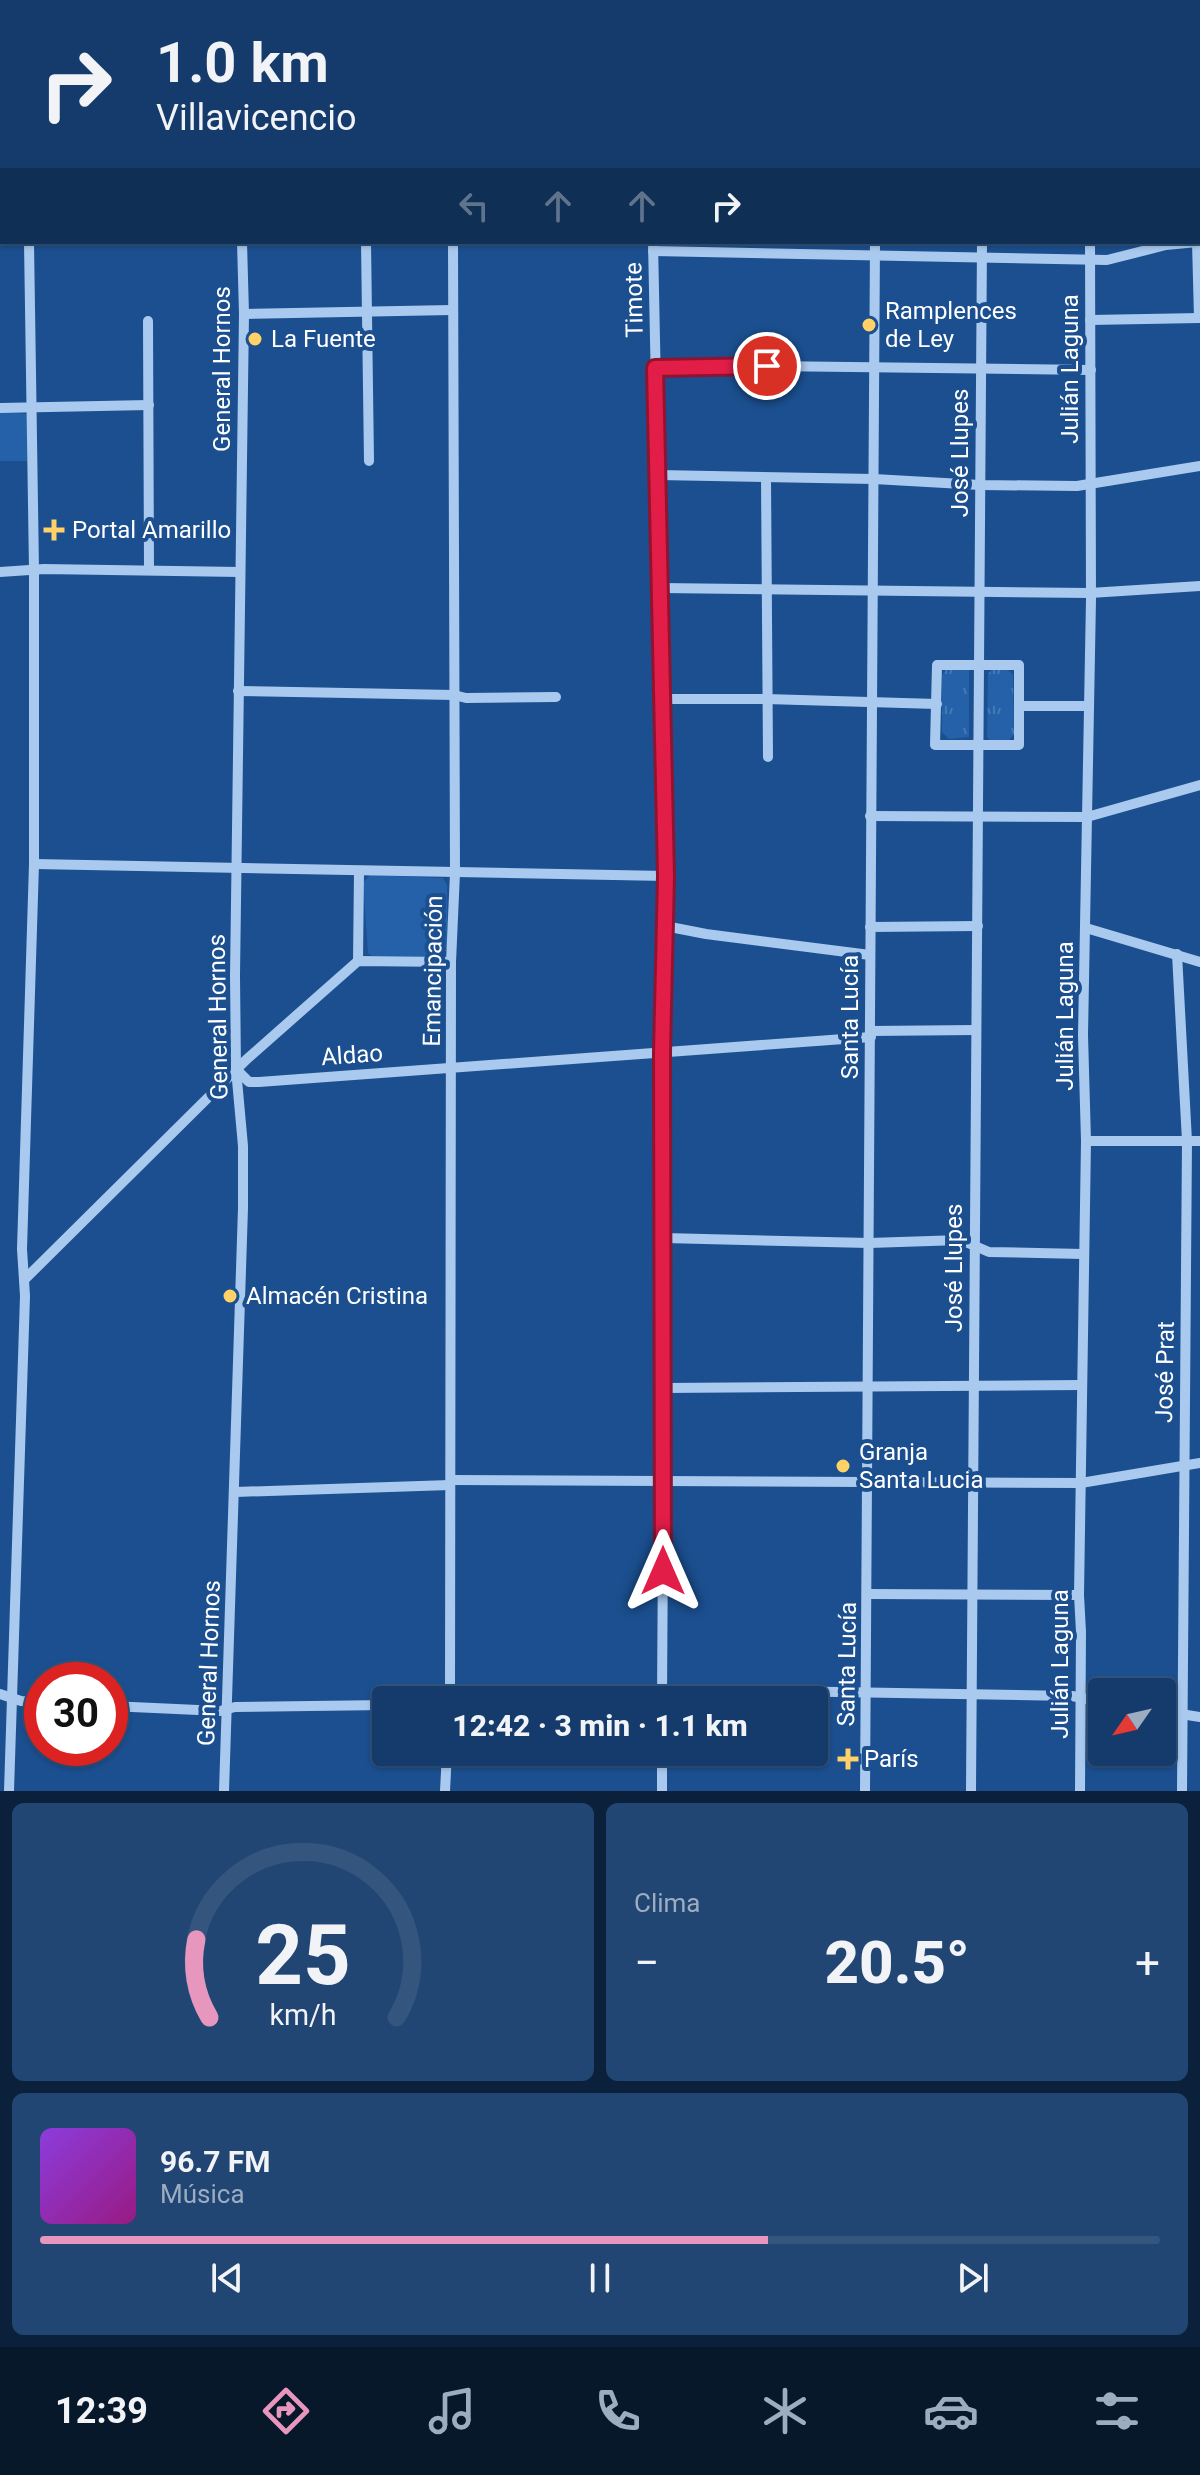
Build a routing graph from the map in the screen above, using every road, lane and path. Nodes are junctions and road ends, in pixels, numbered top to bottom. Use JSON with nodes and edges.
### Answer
{"nodes":[{"id":1,"x":29,"y":244,"type":"edge"},
{"id":2,"x":242,"y":244,"type":"edge"},
{"id":3,"x":366,"y":244,"type":"edge"},
{"id":4,"x":453,"y":244,"type":"edge"},
{"id":5,"x":875,"y":244,"type":"edge"},
{"id":6,"x":982,"y":244,"type":"edge"},
{"id":7,"x":1090,"y":244,"type":"edge"},
{"id":8,"x":1176,"y":244,"type":"edge"},
{"id":9,"x":1197,"y":244,"type":"edge"},
{"id":10,"x":653,"y":247,"type":"edge"},
{"id":11,"x":875,"y":255,"type":"junction"},
{"id":12,"x":982,"y":257,"type":"junction"},
{"id":13,"x":1090,"y":259,"type":"junction"},
{"id":14,"x":452,"y":310,"type":"junction"},
{"id":15,"x":367,"y":311,"type":"junction"},
{"id":16,"x":244,"y":314,"type":"junction"},
{"id":17,"x":1200,"y":318,"type":"edge"},
{"id":18,"x":1090,"y":320,"type":"junction"},
{"id":19,"x":148,"y":321,"type":"dead end"},
{"id":20,"x":873,"y":367,"type":"junction"},
{"id":21,"x":655,"y":368,"type":"junction"},
{"id":22,"x":981,"y":369,"type":"junction"},
{"id":23,"x":1091,"y":370,"type":"junction"},
{"id":24,"x":149,"y":405,"type":"junction"},
{"id":25,"x":0,"y":408,"type":"edge"},
{"id":26,"x":31,"y":409,"type":"junction"},
{"id":27,"x":369,"y":461,"type":"dead end"},
{"id":28,"x":1200,"y":466,"type":"edge"},
{"id":29,"x":658,"y":475,"type":"junction"},
{"id":30,"x":766,"y":478,"type":"junction"},
{"id":31,"x":874,"y":479,"type":"junction"},
{"id":32,"x":980,"y":485,"type":"junction"},
{"id":33,"x":1089,"y":486,"type":"junction"},
{"id":34,"x":34,"y":570,"type":"junction"},
{"id":35,"x":149,"y":570,"type":"junction"},
{"id":36,"x":0,"y":572,"type":"edge"},
{"id":37,"x":240,"y":572,"type":"junction"},
{"id":38,"x":1200,"y":586,"type":"edge"},
{"id":39,"x":660,"y":588,"type":"junction"},
{"id":40,"x":767,"y":590,"type":"junction"},
{"id":41,"x":872,"y":591,"type":"junction"},
{"id":42,"x":980,"y":593,"type":"junction"},
{"id":43,"x":1090,"y":593,"type":"junction"},
{"id":44,"x":980,"y":665,"type":"junction"},
{"id":45,"x":238,"y":691,"type":"junction"},
{"id":46,"x":454,"y":695,"type":"junction"},
{"id":47,"x":556,"y":697,"type":"dead end"},
{"id":48,"x":662,"y":699,"type":"junction"},
{"id":49,"x":766,"y":699,"type":"junction"},
{"id":50,"x":871,"y":702,"type":"junction"},
{"id":51,"x":937,"y":704,"type":"junction"},
{"id":52,"x":1019,"y":706,"type":"junction"},
{"id":53,"x":1088,"y":706,"type":"junction"},
{"id":54,"x":978,"y":745,"type":"junction"},
{"id":55,"x":768,"y":757,"type":"dead end"},
{"id":56,"x":1200,"y":785,"type":"edge"},
{"id":57,"x":870,"y":816,"type":"junction"},
{"id":58,"x":977,"y":817,"type":"junction"},
{"id":59,"x":1087,"y":817,"type":"junction"},
{"id":60,"x":34,"y":864,"type":"junction"},
{"id":61,"x":236,"y":867,"type":"junction"},
{"id":62,"x":359,"y":872,"type":"junction"},
{"id":63,"x":455,"y":873,"type":"junction"},
{"id":64,"x":666,"y":876,"type":"junction"},
{"id":65,"x":665,"y":926,"type":"junction"},
{"id":66,"x":978,"y":926,"type":"junction"},
{"id":67,"x":870,"y":927,"type":"junction"},
{"id":68,"x":1086,"y":928,"type":"junction"},
{"id":69,"x":1177,"y":954,"type":"junction"},
{"id":70,"x":870,"y":955,"type":"junction"},
{"id":71,"x":358,"y":961,"type":"junction"},
{"id":72,"x":451,"y":962,"type":"junction"},
{"id":73,"x":1200,"y":962,"type":"edge"},
{"id":74,"x":976,"y":1030,"type":"junction"},
{"id":75,"x":870,"y":1034,"type":"junction"},
{"id":76,"x":662,"y":1052,"type":"junction"},
{"id":77,"x":451,"y":1067,"type":"junction"},
{"id":78,"x":236,"y":1069,"type":"junction"},
{"id":79,"x":1086,"y":1141,"type":"junction"},
{"id":80,"x":1187,"y":1141,"type":"junction"},
{"id":81,"x":1200,"y":1141,"type":"edge"},
{"id":82,"x":664,"y":1238,"type":"junction"},
{"id":83,"x":869,"y":1243,"type":"junction"},
{"id":84,"x":974,"y":1246,"type":"junction"},
{"id":85,"x":1083,"y":1254,"type":"junction"},
{"id":86,"x":24,"y":1280,"type":"junction"},
{"id":87,"x":1081,"y":1385,"type":"junction"},
{"id":88,"x":868,"y":1386,"type":"junction"},
{"id":89,"x":973,"y":1386,"type":"junction"},
{"id":90,"x":664,"y":1388,"type":"junction"},
{"id":91,"x":1200,"y":1463,"type":"edge"},
{"id":92,"x":1183,"y":1466,"type":"junction"},
{"id":93,"x":867,"y":1482,"type":"junction"},
{"id":94,"x":450,"y":1483,"type":"junction"},
{"id":95,"x":664,"y":1483,"type":"junction"},
{"id":96,"x":973,"y":1483,"type":"junction"},
{"id":97,"x":1081,"y":1483,"type":"junction"},
{"id":98,"x":235,"y":1492,"type":"junction"},
{"id":99,"x":868,"y":1594,"type":"junction"},
{"id":100,"x":973,"y":1594,"type":"junction"},
{"id":101,"x":1079,"y":1595,"type":"junction"},
{"id":102,"x":450,"y":1686,"type":"edge"},
{"id":103,"x":662,"y":1686,"type":"edge"},
{"id":104,"x":0,"y":1694,"type":"edge"},
{"id":105,"x":828,"y":1694,"type":"edge"},
{"id":106,"x":868,"y":1694,"type":"junction"},
{"id":107,"x":972,"y":1695,"type":"junction"},
{"id":108,"x":12,"y":1697,"type":"junction"},
{"id":109,"x":1081,"y":1698,"type":"junction"},
{"id":110,"x":1088,"y":1699,"type":"edge"},
{"id":111,"x":24,"y":1701,"type":"edge"},
{"id":112,"x":372,"y":1705,"type":"edge"},
{"id":113,"x":128,"y":1707,"type":"edge"},
{"id":114,"x":227,"y":1710,"type":"junction"},
{"id":115,"x":1176,"y":1713,"type":"edge"},
{"id":116,"x":1183,"y":1714,"type":"junction"},
{"id":117,"x":1200,"y":1717,"type":"edge"},
{"id":118,"x":446,"y":1766,"type":"edge"},
{"id":119,"x":662,"y":1766,"type":"edge"},
{"id":120,"x":9,"y":1791,"type":"edge"},
{"id":121,"x":224,"y":1791,"type":"edge"},
{"id":122,"x":445,"y":1791,"type":"edge"},
{"id":123,"x":662,"y":1791,"type":"edge"},
{"id":124,"x":865,"y":1791,"type":"edge"},
{"id":125,"x":971,"y":1791,"type":"edge"},
{"id":126,"x":1080,"y":1791,"type":"edge"},
{"id":127,"x":1182,"y":1791,"type":"edge"}],
"edges":[{"from":1,"to":26,"type":"street"},
{"from":2,"to":16,"type":"street","name":"General Hornos"},
{"from":3,"to":15,"type":"street"},
{"from":4,"to":14,"type":"street","name":"Emancipación"},
{"from":5,"to":11,"type":"street","name":"Santa Lucía"},
{"from":6,"to":12,"type":"street","name":"José Llupes"},
{"from":7,"to":13,"type":"street","name":"Julián Laguna"},
{"from":8,"to":13,"type":"street"},
{"from":9,"to":17,"type":"street"},
{"from":10,"to":11,"type":"street"},
{"from":10,"to":21,"type":"street","name":"Timote"},
{"from":11,"to":12,"type":"street"},
{"from":11,"to":20,"type":"street","name":"Santa Lucía"},
{"from":12,"to":13,"type":"street"},
{"from":12,"to":22,"type":"street","name":"José Llupes"},
{"from":13,"to":18,"type":"street","name":"Julián Laguna"},
{"from":14,"to":15,"type":"street"},
{"from":14,"to":46,"type":"street","name":"Emancipación"},
{"from":15,"to":16,"type":"street"},
{"from":15,"to":27,"type":"street"},
{"from":16,"to":37,"type":"street","name":"General Hornos"},
{"from":17,"to":18,"type":"street"},
{"from":18,"to":23,"type":"street","name":"Julián Laguna"},
{"from":19,"to":24,"type":"street"},
{"from":20,"to":21,"type":"street"},
{"from":20,"to":22,"type":"street"},
{"from":20,"to":31,"type":"street","name":"Santa Lucía"},
{"from":21,"to":29,"type":"street","name":"Timote"},
{"from":22,"to":23,"type":"street"},
{"from":22,"to":32,"type":"street","name":"José Llupes"},
{"from":23,"to":33,"type":"street","name":"Julián Laguna"},
{"from":24,"to":26,"type":"street"},
{"from":24,"to":35,"type":"street"},
{"from":25,"to":26,"type":"street"},
{"from":26,"to":34,"type":"street"},
{"from":28,"to":33,"type":"street"},
{"from":29,"to":30,"type":"street"},
{"from":29,"to":39,"type":"street","name":"Timote"},
{"from":30,"to":31,"type":"street"},
{"from":30,"to":40,"type":"street"},
{"from":31,"to":32,"type":"street"},
{"from":31,"to":41,"type":"street","name":"Santa Lucía"},
{"from":32,"to":33,"type":"street"},
{"from":32,"to":42,"type":"street","name":"José Llupes"},
{"from":33,"to":43,"type":"street","name":"Julián Laguna"},
{"from":34,"to":35,"type":"street"},
{"from":34,"to":36,"type":"street"},
{"from":34,"to":60,"type":"street"},
{"from":35,"to":37,"type":"street"},
{"from":37,"to":45,"type":"street","name":"General Hornos"},
{"from":38,"to":43,"type":"street"},
{"from":39,"to":40,"type":"street"},
{"from":39,"to":48,"type":"street","name":"Timote"},
{"from":40,"to":41,"type":"street"},
{"from":40,"to":49,"type":"street"},
{"from":41,"to":42,"type":"street"},
{"from":41,"to":50,"type":"street","name":"Santa Lucía"},
{"from":42,"to":43,"type":"street"},
{"from":42,"to":44,"type":"street","name":"José Llupes"},
{"from":43,"to":53,"type":"street","name":"Julián Laguna"},
{"from":44,"to":51,"type":"street"},
{"from":44,"to":52,"type":"street"},
{"from":44,"to":54,"type":"street","name":"José Llupes"},
{"from":45,"to":46,"type":"street"},
{"from":45,"to":61,"type":"street","name":"General Hornos"},
{"from":46,"to":47,"type":"street"},
{"from":46,"to":63,"type":"street","name":"Emancipación"},
{"from":48,"to":49,"type":"street"},
{"from":48,"to":64,"type":"street","name":"Timote"},
{"from":49,"to":50,"type":"street"},
{"from":49,"to":55,"type":"street"},
{"from":50,"to":51,"type":"street"},
{"from":50,"to":57,"type":"street","name":"Santa Lucía"},
{"from":51,"to":54,"type":"street"},
{"from":52,"to":53,"type":"street"},
{"from":52,"to":54,"type":"street"},
{"from":53,"to":59,"type":"street","name":"Julián Laguna"},
{"from":54,"to":58,"type":"street","name":"José Llupes"},
{"from":56,"to":59,"type":"street"},
{"from":57,"to":58,"type":"street"},
{"from":57,"to":67,"type":"street","name":"Santa Lucía"},
{"from":58,"to":59,"type":"street"},
{"from":58,"to":66,"type":"street","name":"José Llupes"},
{"from":59,"to":68,"type":"street","name":"Julián Laguna"},
{"from":60,"to":61,"type":"street"},
{"from":60,"to":86,"type":"street"},
{"from":61,"to":62,"type":"street"},
{"from":61,"to":78,"type":"street","name":"General Hornos"},
{"from":62,"to":63,"type":"street"},
{"from":62,"to":71,"type":"street"},
{"from":63,"to":64,"type":"street"},
{"from":63,"to":72,"type":"street","name":"Emancipación"},
{"from":64,"to":65,"type":"street","name":"Timote"},
{"from":65,"to":70,"type":"street"},
{"from":65,"to":76,"type":"street","name":"Timote"},
{"from":66,"to":67,"type":"street"},
{"from":66,"to":74,"type":"street","name":"José Llupes"},
{"from":67,"to":70,"type":"street","name":"Santa Lucía"},
{"from":68,"to":69,"type":"street"},
{"from":68,"to":79,"type":"street","name":"Julián Laguna"},
{"from":69,"to":73,"type":"street"},
{"from":69,"to":80,"type":"street","name":"José Prat"},
{"from":70,"to":75,"type":"street","name":"Santa Lucía"},
{"from":71,"to":72,"type":"street"},
{"from":71,"to":78,"type":"street"},
{"from":72,"to":77,"type":"street","name":"Emancipación"},
{"from":74,"to":75,"type":"street","name":"Aldao"},
{"from":74,"to":84,"type":"street","name":"José Llupes"},
{"from":75,"to":76,"type":"street","name":"Aldao"},
{"from":75,"to":83,"type":"street","name":"Santa Lucía"},
{"from":76,"to":77,"type":"street","name":"Aldao"},
{"from":76,"to":82,"type":"street","name":"Timote"},
{"from":77,"to":78,"type":"street","name":"Aldao"},
{"from":77,"to":94,"type":"street","name":"Emancipación"},
{"from":78,"to":86,"type":"street"},
{"from":78,"to":98,"type":"street","name":"General Hornos"},
{"from":79,"to":80,"type":"street"},
{"from":79,"to":85,"type":"street","name":"Julián Laguna"},
{"from":80,"to":81,"type":"street"},
{"from":80,"to":92,"type":"street","name":"José Prat"},
{"from":82,"to":83,"type":"street"},
{"from":82,"to":90,"type":"street","name":"Timote"},
{"from":83,"to":84,"type":"street"},
{"from":83,"to":88,"type":"street","name":"Santa Lucía"},
{"from":84,"to":85,"type":"street"},
{"from":84,"to":89,"type":"street","name":"José Llupes"},
{"from":85,"to":87,"type":"street","name":"Julián Laguna"},
{"from":86,"to":108,"type":"street"},
{"from":87,"to":89,"type":"street"},
{"from":87,"to":97,"type":"street","name":"Julián Laguna"},
{"from":88,"to":89,"type":"street"},
{"from":88,"to":90,"type":"street"},
{"from":88,"to":93,"type":"street","name":"Santa Lucía"},
{"from":89,"to":96,"type":"street","name":"José Llupes"},
{"from":90,"to":95,"type":"street","name":"Timote"},
{"from":91,"to":92,"type":"street"},
{"from":92,"to":97,"type":"street"},
{"from":92,"to":116,"type":"street","name":"José Prat"},
{"from":93,"to":95,"type":"street"},
{"from":93,"to":96,"type":"street"},
{"from":93,"to":99,"type":"street","name":"Santa Lucía"},
{"from":94,"to":95,"type":"street"},
{"from":94,"to":98,"type":"street"},
{"from":94,"to":102,"type":"street","name":"Emancipación"},
{"from":95,"to":103,"type":"street","name":"Timote"},
{"from":96,"to":97,"type":"street"},
{"from":96,"to":100,"type":"street","name":"José Llupes"},
{"from":97,"to":101,"type":"street","name":"Julián Laguna"},
{"from":98,"to":114,"type":"street","name":"General Hornos"},
{"from":99,"to":100,"type":"street"},
{"from":99,"to":106,"type":"street","name":"Santa Lucía"},
{"from":100,"to":101,"type":"street"},
{"from":100,"to":107,"type":"street","name":"José Llupes"},
{"from":101,"to":109,"type":"street","name":"Julián Laguna"},
{"from":104,"to":108,"type":"street"},
{"from":105,"to":106,"type":"street"},
{"from":106,"to":107,"type":"street"},
{"from":106,"to":124,"type":"street","name":"Santa Lucía"},
{"from":107,"to":109,"type":"street"},
{"from":107,"to":125,"type":"street","name":"José Llupes"},
{"from":108,"to":111,"type":"street"},
{"from":108,"to":120,"type":"street"},
{"from":109,"to":110,"type":"street"},
{"from":109,"to":126,"type":"street","name":"Julián Laguna"},
{"from":112,"to":114,"type":"street"},
{"from":113,"to":114,"type":"street"},
{"from":114,"to":121,"type":"street","name":"General Hornos"},
{"from":115,"to":116,"type":"street"},
{"from":116,"to":117,"type":"street"},
{"from":116,"to":127,"type":"street","name":"José Prat"},
{"from":118,"to":122,"type":"street"},
{"from":119,"to":123,"type":"street"}]}
